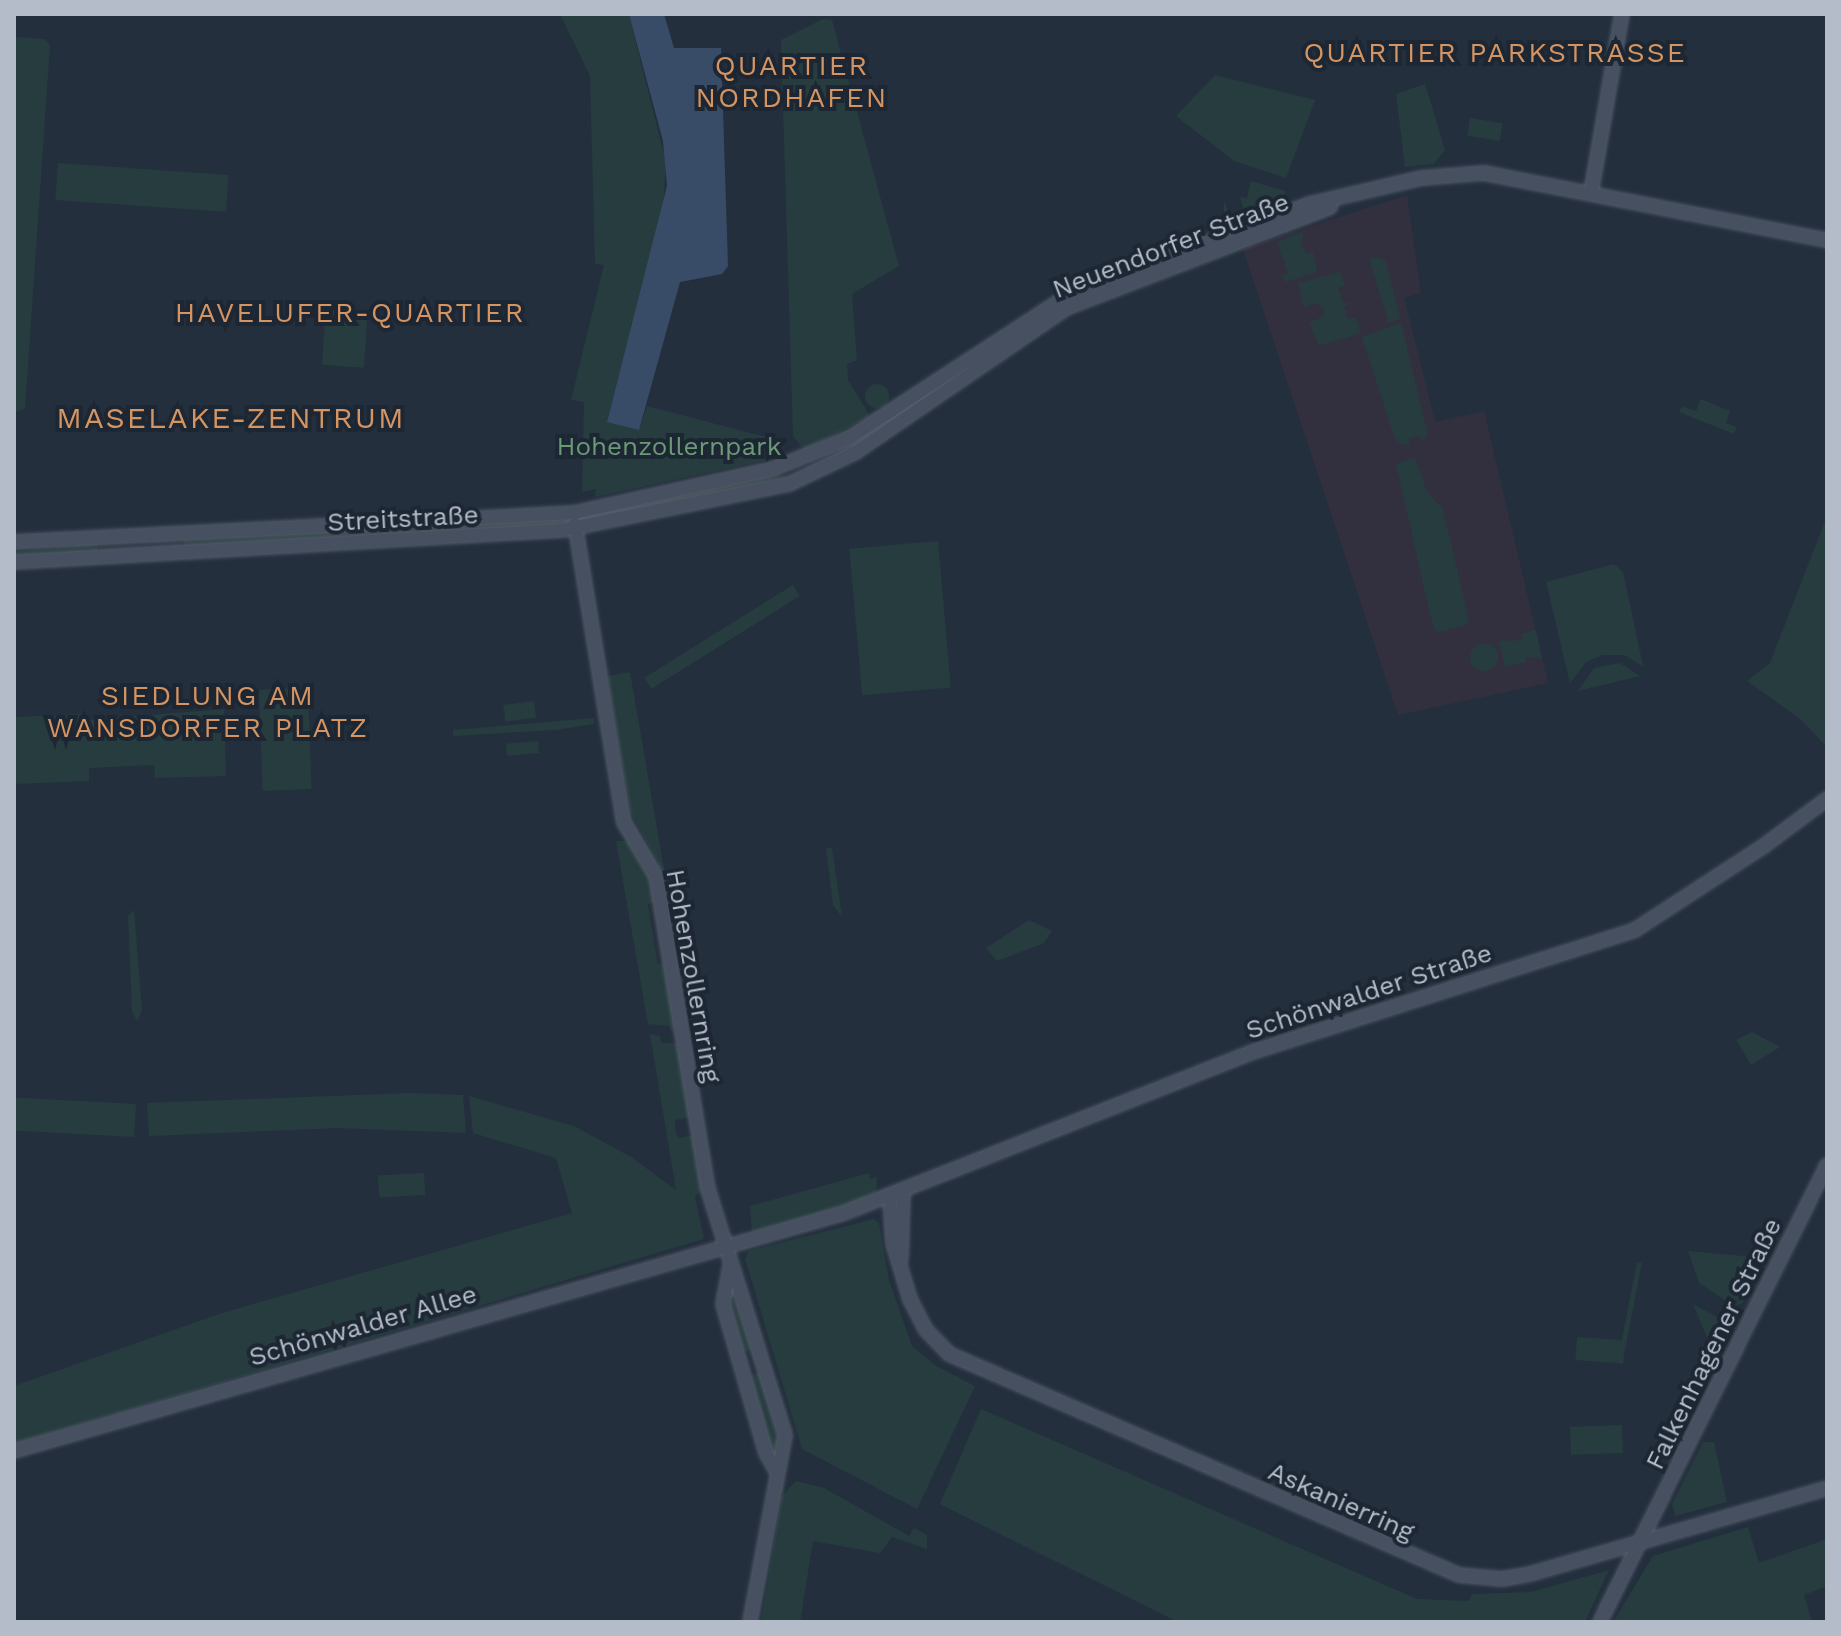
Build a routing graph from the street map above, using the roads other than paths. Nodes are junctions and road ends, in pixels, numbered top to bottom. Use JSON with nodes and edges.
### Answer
{"nodes":[{"id":1,"x":1622,"y":14,"type":"edge"},
{"id":2,"x":1591,"y":193,"type":"junction"},
{"id":3,"x":1324,"y":205,"type":"junction"},
{"id":4,"x":1827,"y":240,"type":"edge"},
{"id":5,"x":787,"y":465,"type":"joint"},
{"id":6,"x":789,"y":484,"type":"joint"},
{"id":7,"x":574,"y":513,"type":"junction"},
{"id":8,"x":576,"y":529,"type":"junction"},
{"id":9,"x":14,"y":542,"type":"edge"},
{"id":10,"x":14,"y":562,"type":"edge"},
{"id":11,"x":1827,"y":799,"type":"edge"},
{"id":12,"x":1827,"y":1165,"type":"edge"},
{"id":13,"x":896,"y":1194,"type":"junction"},
{"id":14,"x":725,"y":1244,"type":"junction"},
{"id":15,"x":731,"y":1262,"type":"junction"},
{"id":16,"x":14,"y":1451,"type":"edge"},
{"id":17,"x":776,"y":1470,"type":"junction"},
{"id":18,"x":1827,"y":1488,"type":"edge"},
{"id":19,"x":1640,"y":1542,"type":"junction"},
{"id":20,"x":750,"y":1622,"type":"edge"},
{"id":21,"x":1600,"y":1622,"type":"edge"}],
"edges":[{"from":1,"to":2,"type":"main road"},
{"from":2,"to":3,"type":"main road","name":"Neuendorfer Straße"},
{"from":2,"to":4,"type":"main road","name":"Neuendorfer Straße"},
{"from":3,"to":5,"type":"main road","name":"Neuendorfer Straße"},
{"from":3,"to":6,"type":"main road","name":"Neuendorfer Straße"},
{"from":5,"to":7,"type":"main road","name":"Streitstraße"},
{"from":6,"to":8,"type":"main road","name":"Streitstraße"},
{"from":7,"to":8,"type":"main road","name":"Hohenzollernring"},
{"from":7,"to":9,"type":"main road","name":"Streitstraße"},
{"from":8,"to":10,"type":"main road","name":"Streitstraße"},
{"from":8,"to":14,"type":"main road","name":"Hohenzollernring"},
{"from":11,"to":13,"type":"main road","name":"Schönwalder Straße"},
{"from":12,"to":19,"type":"main road","name":"Falkenhagener Straße"},
{"from":13,"to":14,"type":"main road","name":"Schönwalder Straße"},
{"from":13,"to":19,"type":"main road","name":"Askanierring"},
{"from":14,"to":15,"type":"main road","name":"Hohenzollernring"},
{"from":14,"to":16,"type":"main road","name":"Schönwalder Allee"},
{"from":15,"to":17,"type":"main road","name":"Hohenzollernring"},
{"from":15,"to":17,"type":"main road","name":"Hohenzollernring"},
{"from":17,"to":20,"type":"main road"},
{"from":18,"to":19,"type":"main road","name":"Askanierring"},
{"from":19,"to":21,"type":"main road","name":"Falkenhagener Straße"}]}
